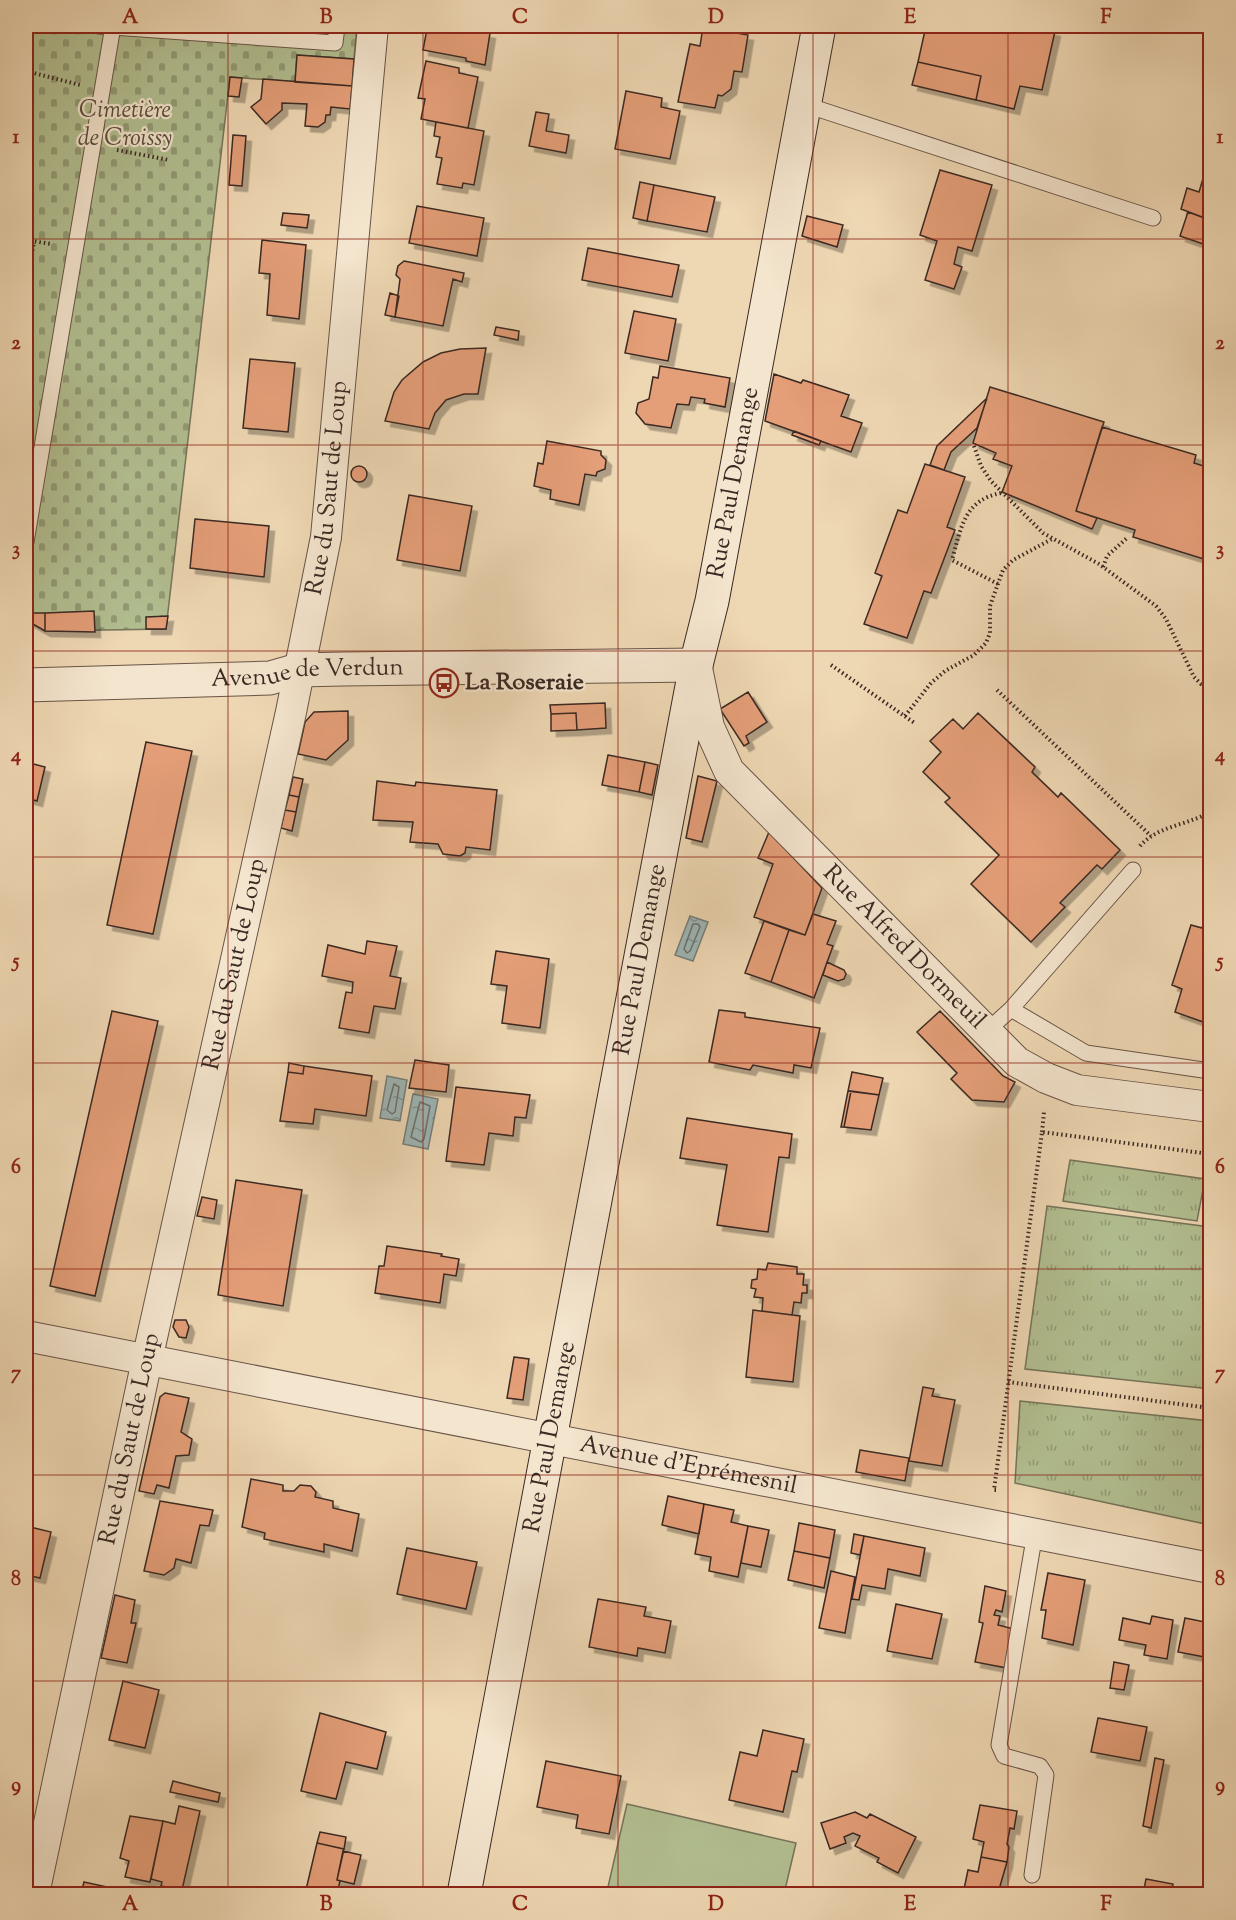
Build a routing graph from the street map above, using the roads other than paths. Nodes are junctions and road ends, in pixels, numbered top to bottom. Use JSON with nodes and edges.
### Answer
{"nodes":[{"id":1,"x":108,"y":26,"type":"edge"},
{"id":2,"x":337,"y":26,"type":"edge"},
{"id":3,"x":373,"y":26,"type":"edge"},
{"id":4,"x":819,"y":26,"type":"edge"},
{"id":5,"x":803,"y":104,"type":"junction"},
{"id":6,"x":1153,"y":218,"type":"dead end"},
{"id":7,"x":26,"y":542,"type":"edge"},
{"id":8,"x":696,"y":665,"type":"junction"},
{"id":9,"x":298,"y":670,"type":"junction"},
{"id":10,"x":26,"y":685,"type":"edge"},
{"id":11,"x":1133,"y":870,"type":"road end"},
{"id":12,"x":1011,"y":1008,"type":"junction"},
{"id":13,"x":987,"y":1031,"type":"junction"},
{"id":14,"x":1210,"y":1071,"type":"edge"},
{"id":15,"x":1210,"y":1107,"type":"edge"},
{"id":16,"x":26,"y":1336,"type":"edge"},
{"id":17,"x":147,"y":1360,"type":"junction"},
{"id":18,"x":551,"y":1438,"type":"junction"},
{"id":19,"x":1035,"y":1533,"type":"junction"},
{"id":20,"x":1210,"y":1568,"type":"edge"},
{"id":21,"x":1032,"y":1875,"type":"dead end"},
{"id":22,"x":33,"y":1876,"type":"edge"},
{"id":23,"x":464,"y":1894,"type":"edge"}],
"edges":[{"from":1,"to":2,"type":"lane"},
{"from":1,"to":7,"type":"lane"},
{"from":3,"to":9,"type":"street","name":"Rue du Saut de Loup"},
{"from":4,"to":5,"type":"main road","name":"Rue Paul Demange"},
{"from":5,"to":6,"type":"lane"},
{"from":5,"to":8,"type":"main road","name":"Rue Paul Demange"},
{"from":8,"to":9,"type":"main road","name":"Avenue de Verdun"},
{"from":8,"to":13,"type":"street","name":"Rue Alfred Dormeuil"},
{"from":8,"to":18,"type":"main road","name":"Rue Paul Demange"},
{"from":9,"to":10,"type":"main road","name":"Avenue de Verdun"},
{"from":9,"to":17,"type":"street","name":"Rue du Saut de Loup"},
{"from":11,"to":12,"type":"lane"},
{"from":12,"to":13,"type":"lane"},
{"from":12,"to":14,"type":"lane"},
{"from":13,"to":15,"type":"street","name":"Rue Alfred Dormeuil"},
{"from":16,"to":17,"type":"street","name":"Avenue d'Eprémesnil"},
{"from":17,"to":18,"type":"street","name":"Avenue d'Eprémesnil"},
{"from":17,"to":22,"type":"street","name":"Rue du Saut de Loup"},
{"from":18,"to":19,"type":"street","name":"Avenue d'Eprémesnil"},
{"from":18,"to":23,"type":"main road","name":"Rue Paul Demange"},
{"from":19,"to":20,"type":"street","name":"Avenue d'Eprémesnil"},
{"from":19,"to":21,"type":"lane"}]}
